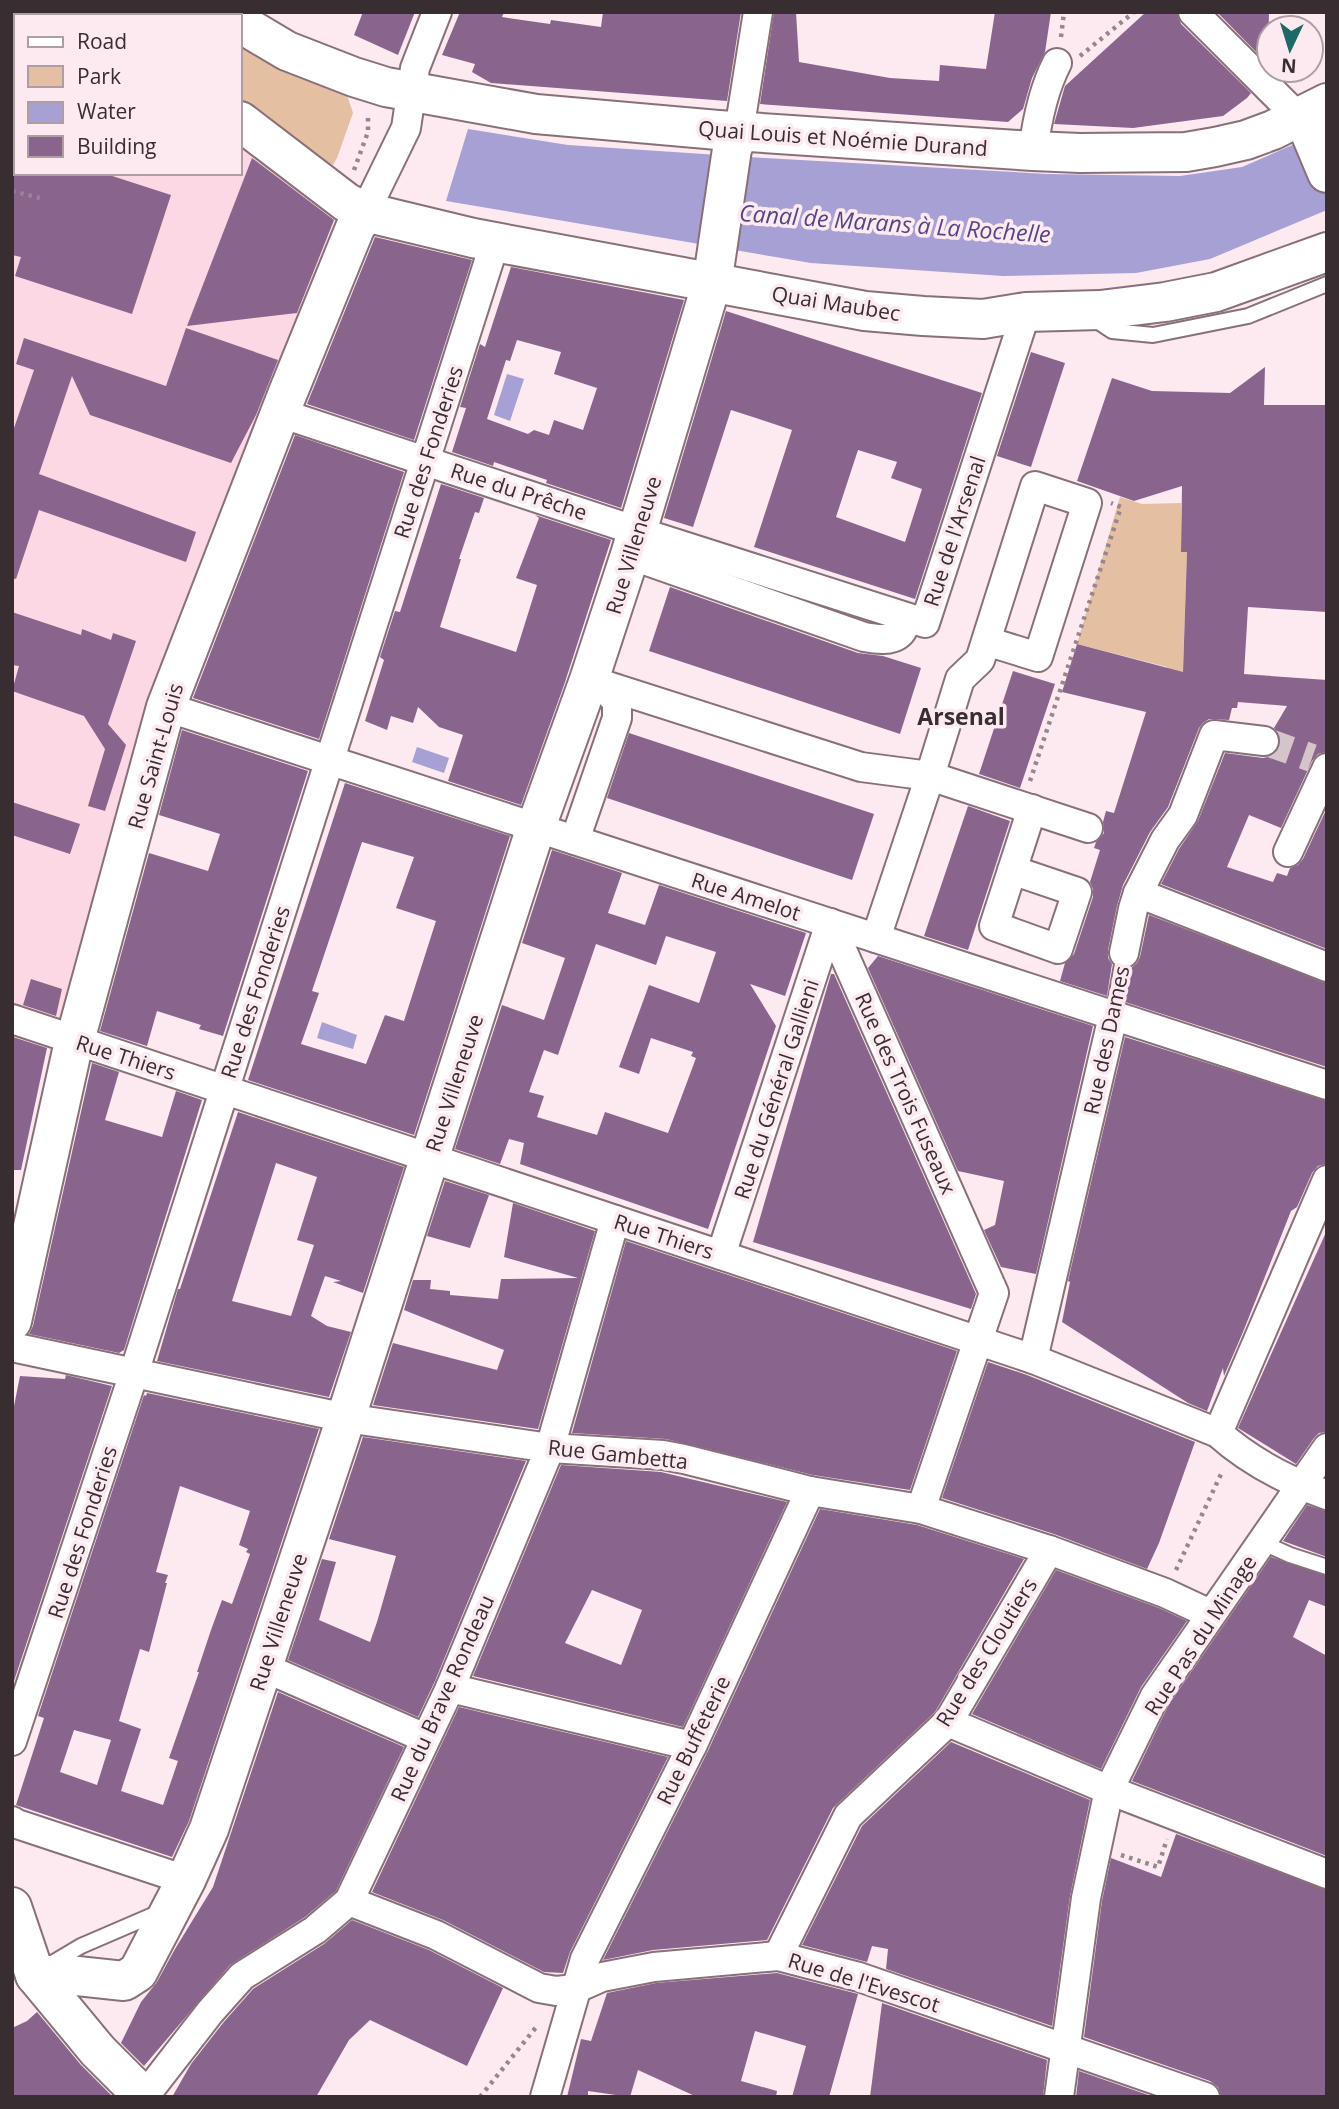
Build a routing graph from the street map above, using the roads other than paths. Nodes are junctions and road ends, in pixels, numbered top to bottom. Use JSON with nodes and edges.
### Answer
{"nodes":[{"id":1,"x":437,"y":12,"type":"edge"},
{"id":2,"x":758,"y":12,"type":"edge"},
{"id":3,"x":1193,"y":12,"type":"edge"},
{"id":4,"x":242,"y":24,"type":"edge"},
{"id":5,"x":1057,"y":63,"type":"road end"},
{"id":6,"x":412,"y":91,"type":"junction"},
{"id":7,"x":1311,"y":116,"type":"edge"},
{"id":8,"x":242,"y":122,"type":"edge"},
{"id":9,"x":736,"y":140,"type":"junction"},
{"id":10,"x":1033,"y":151,"type":"junction"},
{"id":11,"x":1327,"y":173,"type":"edge"},
{"id":12,"x":355,"y":207,"type":"junction"},
{"id":13,"x":495,"y":242,"type":"junction"},
{"id":14,"x":1327,"y":252,"type":"edge"},
{"id":15,"x":714,"y":268,"type":"junction"},
{"id":16,"x":1327,"y":284,"type":"edge"},
{"id":17,"x":1080,"y":311,"type":"junction"},
{"id":18,"x":1026,"y":312,"type":"junction"},
{"id":19,"x":280,"y":413,"type":"junction"},
{"id":20,"x":425,"y":461,"type":"junction"},
{"id":21,"x":634,"y":543,"type":"junction"},
{"id":22,"x":986,"y":641,"type":"junction"},
{"id":23,"x":595,"y":682,"type":"junction"},
{"id":24,"x":166,"y":707,"type":"junction"},
{"id":25,"x":1264,"y":741,"type":"tunnel mouth"},
{"id":26,"x":330,"y":760,"type":"junction"},
{"id":27,"x":1322,"y":764,"type":"edge"},
{"id":28,"x":930,"y":776,"type":"junction"},
{"id":29,"x":1027,"y":808,"type":"junction"},
{"id":30,"x":536,"y":827,"type":"junction"},
{"id":31,"x":1088,"y":828,"type":"dead end"},
{"id":32,"x":575,"y":840,"type":"junction"},
{"id":33,"x":1288,"y":852,"type":"dead end"},
{"id":34,"x":1012,"y":870,"type":"junction"},
{"id":35,"x":1138,"y":893,"type":"junction"},
{"id":36,"x":830,"y":923,"type":"junction"},
{"id":37,"x":876,"y":938,"type":"junction"},
{"id":38,"x":1124,"y":953,"type":"joint"},
{"id":39,"x":1327,"y":967,"type":"edge"},
{"id":40,"x":1113,"y":1016,"type":"junction"},
{"id":41,"x":12,"y":1019,"type":"edge"},
{"id":42,"x":75,"y":1040,"type":"junction"},
{"id":43,"x":1327,"y":1085,"type":"edge"},
{"id":44,"x":224,"y":1090,"type":"junction"},
{"id":45,"x":430,"y":1158,"type":"junction"},
{"id":46,"x":1327,"y":1180,"type":"edge"},
{"id":47,"x":1320,"y":1218,"type":"edge"},
{"id":48,"x":615,"y":1220,"type":"junction"},
{"id":49,"x":721,"y":1255,"type":"junction"},
{"id":50,"x":12,"y":1321,"type":"edge"},
{"id":51,"x":977,"y":1340,"type":"junction"},
{"id":52,"x":12,"y":1347,"type":"edge"},
{"id":53,"x":1033,"y":1359,"type":"junction"},
{"id":54,"x":134,"y":1373,"type":"junction"},
{"id":55,"x":346,"y":1418,"type":"junction"},
{"id":56,"x":1226,"y":1440,"type":"junction"},
{"id":57,"x":550,"y":1448,"type":"junction"},
{"id":58,"x":1327,"y":1448,"type":"edge"},
{"id":59,"x":1314,"y":1490,"type":"edge"},
{"id":60,"x":810,"y":1491,"type":"junction"},
{"id":61,"x":921,"y":1509,"type":"junction"},
{"id":62,"x":1261,"y":1542,"type":"junction"},
{"id":63,"x":1049,"y":1550,"type":"junction"},
{"id":64,"x":1327,"y":1567,"type":"edge"},
{"id":65,"x":1210,"y":1614,"type":"junction"},
{"id":66,"x":263,"y":1667,"type":"junction"},
{"id":67,"x":450,"y":1688,"type":"junction"},
{"id":68,"x":948,"y":1721,"type":"junction"},
{"id":69,"x":425,"y":1738,"type":"junction"},
{"id":70,"x":12,"y":1741,"type":"edge"},
{"id":71,"x":692,"y":1746,"type":"junction"},
{"id":72,"x":1109,"y":1790,"type":"junction"},
{"id":73,"x":12,"y":1821,"type":"edge"},
{"id":74,"x":1327,"y":1874,"type":"edge"},
{"id":75,"x":178,"y":1894,"type":"junction"},
{"id":76,"x":349,"y":1901,"type":"junction"},
{"id":77,"x":12,"y":1907,"type":"edge"},
{"id":78,"x":778,"y":1956,"type":"junction"},
{"id":79,"x":24,"y":1985,"type":"edge"},
{"id":80,"x":575,"y":1989,"type":"junction"},
{"id":81,"x":1066,"y":2048,"type":"junction"},
{"id":82,"x":144,"y":2097,"type":"edge"},
{"id":83,"x":545,"y":2097,"type":"edge"},
{"id":84,"x":1059,"y":2097,"type":"edge"},
{"id":85,"x":1205,"y":2097,"type":"edge"}],
"edges":[{"from":1,"to":6,"type":"street"},
{"from":2,"to":9,"type":"street"},
{"from":3,"to":7,"type":"street"},
{"from":4,"to":6,"type":"street","name":"Quai Louis et Noémie Durand"},
{"from":5,"to":10,"type":"street"},
{"from":6,"to":9,"type":"street","name":"Quai Louis et Noémie Durand"},
{"from":6,"to":12,"type":"street"},
{"from":7,"to":10,"type":"street","name":"Quai Louis et Noémie Durand"},
{"from":7,"to":11,"type":"street"},
{"from":8,"to":12,"type":"street"},
{"from":9,"to":10,"type":"street","name":"Quai Louis et Noémie Durand"},
{"from":9,"to":15,"type":"street","name":"Rue Villeneuve"},
{"from":12,"to":13,"type":"street","name":"Quai Maubec"},
{"from":12,"to":19,"type":"street","name":"Rue Saint-Louis"},
{"from":13,"to":15,"type":"street","name":"Quai Maubec"},
{"from":13,"to":20,"type":"street","name":"Rue des Fonderies"},
{"from":14,"to":17,"type":"street","name":"Quai Maubec"},
{"from":15,"to":18,"type":"street","name":"Quai Maubec"},
{"from":15,"to":21,"type":"street","name":"Rue Villeneuve"},
{"from":16,"to":17,"type":"lane"},
{"from":17,"to":18,"type":"street","name":"Quai Maubec"},
{"from":18,"to":21,"type":"street","name":"Rue de l'Arsenal"},
{"from":19,"to":20,"type":"street","name":"Rue du Prêche"},
{"from":19,"to":24,"type":"street","name":"Rue Saint-Louis"},
{"from":20,"to":21,"type":"street","name":"Rue du Prêche"},
{"from":20,"to":26,"type":"street","name":"Rue des Fonderies"},
{"from":21,"to":23,"type":"street","name":"Rue Villeneuve"},
{"from":22,"to":22,"type":"street"},
{"from":22,"to":28,"type":"street"},
{"from":23,"to":28,"type":"street"},
{"from":23,"to":30,"type":"street","name":"Rue Villeneuve"},
{"from":23,"to":32,"type":"street"},
{"from":24,"to":26,"type":"street","name":"Rue Amelot"},
{"from":24,"to":42,"type":"street","name":"Rue Saint-Louis"},
{"from":25,"to":35,"type":"street","name":"Rue des Dames"},
{"from":26,"to":30,"type":"street","name":"Rue Amelot"},
{"from":26,"to":44,"type":"street","name":"Rue des Fonderies"},
{"from":27,"to":33,"type":"street"},
{"from":28,"to":29,"type":"street"},
{"from":28,"to":37,"type":"street"},
{"from":29,"to":31,"type":"street"},
{"from":29,"to":34,"type":"street"},
{"from":30,"to":32,"type":"street","name":"Rue Amelot"},
{"from":30,"to":45,"type":"street","name":"Rue Villeneuve"},
{"from":32,"to":36,"type":"street","name":"Rue Amelot"},
{"from":34,"to":34,"type":"street"},
{"from":35,"to":38,"type":"street","name":"Rue des Dames"},
{"from":35,"to":39,"type":"street"},
{"from":36,"to":37,"type":"street","name":"Rue Amelot"},
{"from":36,"to":49,"type":"street","name":"Rue du Général Gallieni"},
{"from":36,"to":51,"type":"street","name":"Rue des Trois Fuseaux"},
{"from":37,"to":40,"type":"street","name":"Rue Amelot"},
{"from":38,"to":40,"type":"lane","name":"Rue des Dames"},
{"from":40,"to":43,"type":"street","name":"Rue Amelot"},
{"from":40,"to":53,"type":"street","name":"Rue des Dames"},
{"from":41,"to":42,"type":"street","name":"Rue Thiers"},
{"from":42,"to":44,"type":"street","name":"Rue Thiers"},
{"from":42,"to":50,"type":"street","name":"Rue Saint-Louis"},
{"from":44,"to":45,"type":"street","name":"Rue Thiers"},
{"from":44,"to":54,"type":"street","name":"Rue des Fonderies"},
{"from":45,"to":48,"type":"street","name":"Rue Thiers"},
{"from":45,"to":55,"type":"street","name":"Rue Villeneuve"},
{"from":46,"to":47,"type":"street"},
{"from":47,"to":56,"type":"street"},
{"from":48,"to":49,"type":"street","name":"Rue Thiers"},
{"from":48,"to":57,"type":"street","name":"Rue du Brave Rondeau"},
{"from":49,"to":51,"type":"street","name":"Rue Thiers"},
{"from":51,"to":53,"type":"street","name":"Rue Thiers"},
{"from":51,"to":61,"type":"street","name":"Rue des Trois Fuseaux"},
{"from":52,"to":54,"type":"street","name":"Rue Gambetta"},
{"from":53,"to":56,"type":"street","name":"Rue Thiers"},
{"from":54,"to":55,"type":"street","name":"Rue Gambetta"},
{"from":54,"to":70,"type":"street","name":"Rue des Fonderies"},
{"from":55,"to":57,"type":"street","name":"Rue Gambetta"},
{"from":55,"to":66,"type":"street","name":"Rue Villeneuve"},
{"from":56,"to":59,"type":"street","name":"Rue Thiers"},
{"from":57,"to":60,"type":"street","name":"Rue Gambetta"},
{"from":57,"to":67,"type":"street","name":"Rue du Brave Rondeau"},
{"from":58,"to":59,"type":"street","name":"Rue Pas du Minage"},
{"from":59,"to":62,"type":"street","name":"Rue Pas du Minage"},
{"from":60,"to":61,"type":"street","name":"Rue Gambetta"},
{"from":60,"to":71,"type":"street","name":"Rue Buffeterie"},
{"from":61,"to":63,"type":"street","name":"Rue Gambetta"},
{"from":62,"to":64,"type":"lane"},
{"from":62,"to":65,"type":"street","name":"Rue Pas du Minage"},
{"from":63,"to":65,"type":"street","name":"Rue Gambetta"},
{"from":63,"to":68,"type":"street","name":"Rue des Cloutiers"},
{"from":65,"to":72,"type":"street","name":"Rue Pas du Minage"},
{"from":66,"to":69,"type":"street"},
{"from":66,"to":75,"type":"street","name":"Rue Villeneuve"},
{"from":67,"to":69,"type":"street","name":"Rue du Brave Rondeau"},
{"from":67,"to":71,"type":"street"},
{"from":68,"to":72,"type":"street"},
{"from":68,"to":78,"type":"street","name":"Rue des Cloutiers"},
{"from":69,"to":76,"type":"street","name":"Rue du Brave Rondeau"},
{"from":71,"to":80,"type":"street","name":"Rue Buffeterie"},
{"from":72,"to":74,"type":"street"},
{"from":72,"to":81,"type":"street","name":"Rue Pas du Minage"},
{"from":73,"to":75,"type":"street"},
{"from":75,"to":79,"type":"street","name":"Rue Villeneuve"},
{"from":76,"to":80,"type":"street"},
{"from":76,"to":82,"type":"street","name":"Rue du Brave Rondeau"},
{"from":77,"to":79,"type":"street"},
{"from":78,"to":80,"type":"street","name":"Rue de l'Evescot"},
{"from":78,"to":81,"type":"street","name":"Rue de l'Evescot"},
{"from":79,"to":82,"type":"street"},
{"from":80,"to":83,"type":"street","name":"Rue Buffeterie"},
{"from":81,"to":84,"type":"street","name":"Rue Pas du Minage"},
{"from":81,"to":85,"type":"street","name":"Rue de l'Evescot"}]}
